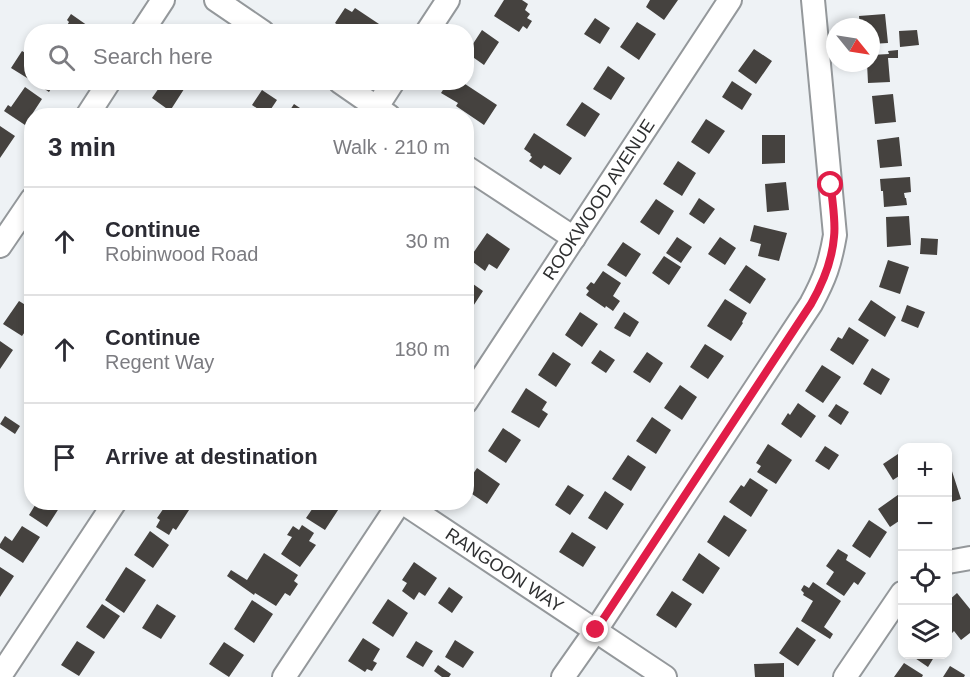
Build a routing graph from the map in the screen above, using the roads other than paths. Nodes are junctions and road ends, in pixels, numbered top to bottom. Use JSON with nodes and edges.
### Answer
{"nodes":[{"id":1,"x":163,"y":0,"type":"edge"},
{"id":2,"x":216,"y":0,"type":"edge"},
{"id":3,"x":448,"y":0,"type":"edge"},
{"id":4,"x":730,"y":0,"type":"edge"},
{"id":5,"x":813,"y":0,"type":"edge"},
{"id":6,"x":147,"y":24,"type":"edge"},
{"id":7,"x":251,"y":24,"type":"edge"},
{"id":8,"x":432,"y":24,"type":"edge"},
{"id":9,"x":104,"y":90,"type":"edge"},
{"id":10,"x":350,"y":90,"type":"edge"},
{"id":11,"x":389,"y":90,"type":"edge"},
{"id":12,"x":92,"y":108,"type":"edge"},
{"id":13,"x":373,"y":108,"type":"edge"},
{"id":14,"x":381,"y":108,"type":"edge"},
{"id":15,"x":474,"y":172,"type":"edge"},
{"id":16,"x":24,"y":211,"type":"edge"},
{"id":17,"x":574,"y":238,"type":"junction"},
{"id":18,"x":0,"y":246,"type":"edge"},
{"id":19,"x":474,"y":390,"type":"edge"},
{"id":20,"x":110,"y":510,"type":"edge"},
{"id":21,"x":396,"y":510,"type":"edge"},
{"id":22,"x":413,"y":510,"type":"edge"},
{"id":23,"x":970,"y":558,"type":"edge"},
{"id":24,"x":952,"y":561,"type":"edge"},
{"id":25,"x":898,"y":600,"type":"edge"},
{"id":26,"x":596,"y":630,"type":"junction"},
{"id":27,"x":0,"y":676,"type":"edge"},
{"id":28,"x":284,"y":677,"type":"edge"},
{"id":29,"x":563,"y":677,"type":"edge"},
{"id":30,"x":665,"y":677,"type":"edge"},
{"id":31,"x":845,"y":677,"type":"edge"}],
"edges":[{"from":1,"to":6,"type":"street"},
{"from":2,"to":7,"type":"street"},
{"from":3,"to":8,"type":"street"},
{"from":4,"to":17,"type":"street","name":"ROOKWOOD AVENUE"},
{"from":5,"to":26,"type":"street"},
{"from":9,"to":12,"type":"street"},
{"from":10,"to":13,"type":"street"},
{"from":11,"to":14,"type":"street"},
{"from":15,"to":17,"type":"street"},
{"from":16,"to":18,"type":"street"},
{"from":17,"to":19,"type":"street","name":"ROOKWOOD AVENUE"},
{"from":20,"to":27,"type":"street"},
{"from":21,"to":28,"type":"street"},
{"from":22,"to":26,"type":"street","name":"RANGOON WAY"},
{"from":23,"to":24,"type":"street"},
{"from":25,"to":31,"type":"street"},
{"from":26,"to":29,"type":"street"},
{"from":26,"to":30,"type":"street","name":"RANGOON WAY"}]}
